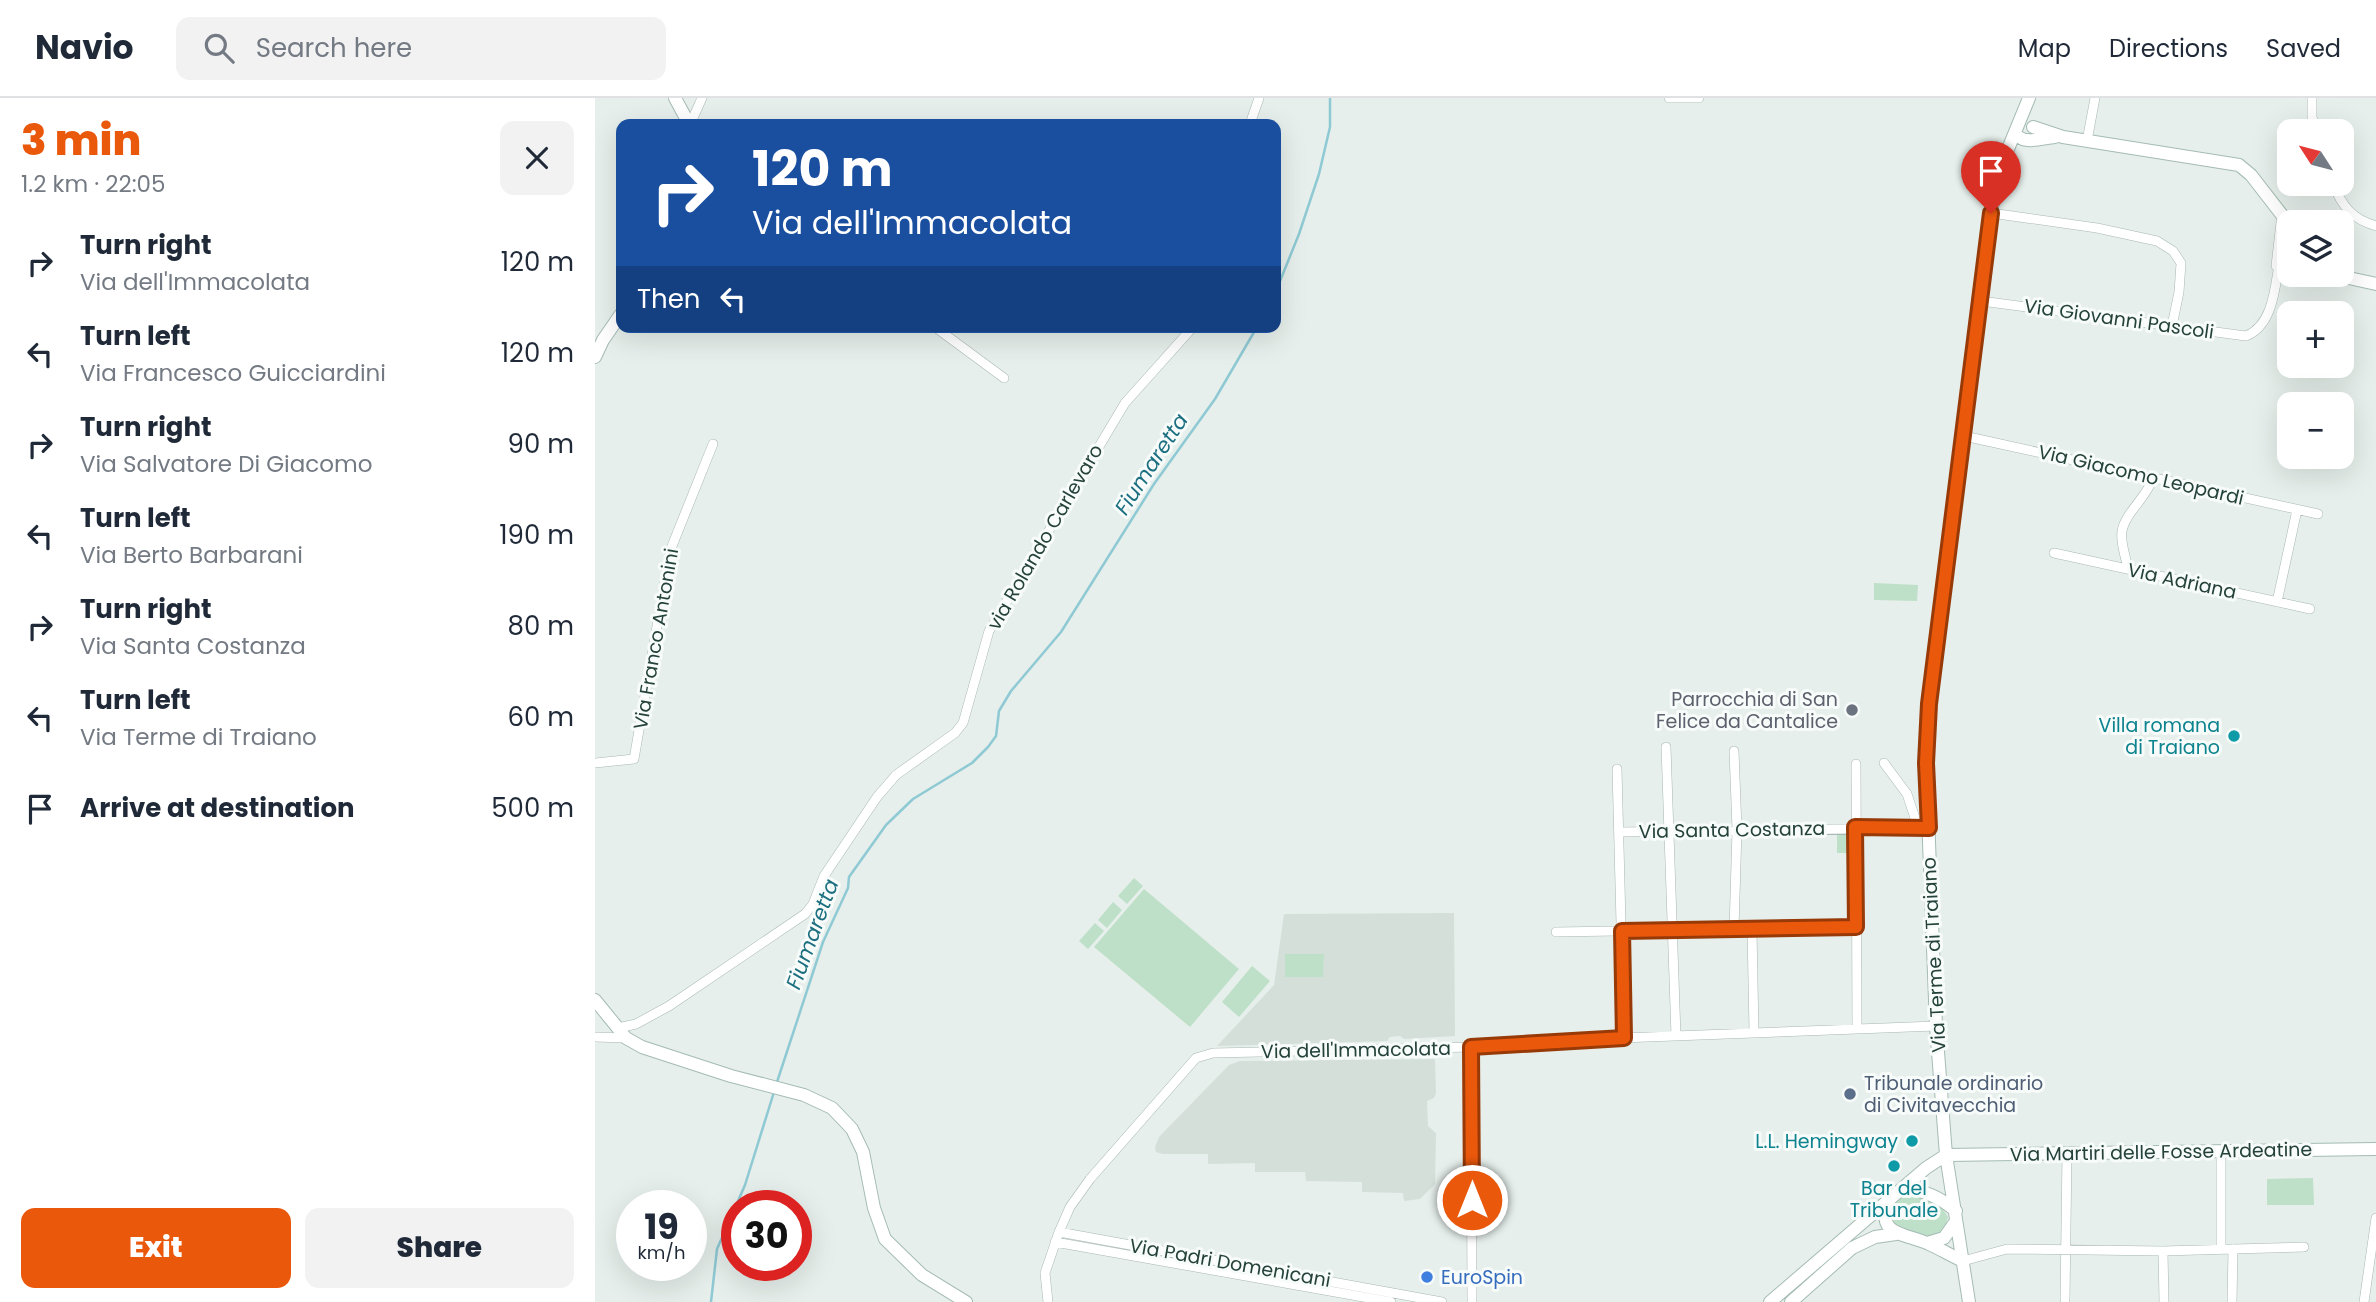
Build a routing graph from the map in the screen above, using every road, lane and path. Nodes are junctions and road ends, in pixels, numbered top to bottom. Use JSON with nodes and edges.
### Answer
{"nodes":[{"id":1,"x":675,"y":98,"type":"edge"},
{"id":2,"x":702,"y":98,"type":"edge"},
{"id":3,"x":1259,"y":98,"type":"edge"},
{"id":4,"x":1669,"y":98,"type":"edge"},
{"id":5,"x":1699,"y":98,"type":"edge"},
{"id":6,"x":2095,"y":98,"type":"edge"},
{"id":7,"x":2312,"y":98,"type":"edge"},
{"id":8,"x":690,"y":119,"type":"edge"},
{"id":9,"x":692,"y":119,"type":"edge"},
{"id":10,"x":1252,"y":119,"type":"edge"},
{"id":11,"x":2313,"y":119,"type":"edge"},
{"id":12,"x":2087,"y":141,"type":"junction"},
{"id":13,"x":2340,"y":196,"type":"edge"},
{"id":14,"x":2278,"y":210,"type":"edge"},
{"id":15,"x":1991,"y":213,"type":"junction"},
{"id":16,"x":2376,"y":226,"type":"edge"},
{"id":17,"x":2277,"y":250,"type":"edge"},
{"id":18,"x":2277,"y":275,"type":"joint"},
{"id":19,"x":2354,"y":279,"type":"edge"},
{"id":20,"x":2376,"y":284,"type":"edge"},
{"id":21,"x":1980,"y":301,"type":"junction"},
{"id":22,"x":616,"y":321,"type":"edge"},
{"id":23,"x":2172,"y":326,"type":"junction"},
{"id":24,"x":943,"y":333,"type":"edge"},
{"id":25,"x":1188,"y":333,"type":"edge"},
{"id":26,"x":595,"y":357,"type":"edge"},
{"id":27,"x":1004,"y":378,"type":"dead end"},
{"id":28,"x":1964,"y":436,"type":"junction"},
{"id":29,"x":713,"y":444,"type":"dead end"},
{"id":30,"x":2153,"y":478,"type":"junction"},
{"id":31,"x":2297,"y":510,"type":"junction"},
{"id":32,"x":2318,"y":514,"type":"dead end"},
{"id":33,"x":2054,"y":553,"type":"dead end"},
{"id":34,"x":2128,"y":569,"type":"junction"},
{"id":35,"x":2277,"y":602,"type":"junction"},
{"id":36,"x":2310,"y":610,"type":"dead end"},
{"id":37,"x":1666,"y":747,"type":"dead end"},
{"id":38,"x":1734,"y":751,"type":"dead end"},
{"id":39,"x":595,"y":763,"type":"edge"},
{"id":40,"x":1884,"y":763,"type":"dead end"},
{"id":41,"x":1856,"y":764,"type":"dead end"},
{"id":42,"x":1617,"y":769,"type":"dead end"},
{"id":43,"x":1855,"y":827,"type":"junction"},
{"id":44,"x":1923,"y":827,"type":"junction"},
{"id":45,"x":1737,"y":830,"type":"junction"},
{"id":46,"x":1668,"y":831,"type":"junction"},
{"id":47,"x":1619,"y":832,"type":"junction"},
{"id":48,"x":1856,"y":927,"type":"junction"},
{"id":49,"x":1734,"y":930,"type":"junction"},
{"id":50,"x":1752,"y":930,"type":"junction"},
{"id":51,"x":1622,"y":931,"type":"junction"},
{"id":52,"x":1673,"y":931,"type":"junction"},
{"id":53,"x":1556,"y":932,"type":"dead end"},
{"id":54,"x":595,"y":1000,"type":"edge"},
{"id":55,"x":1937,"y":1026,"type":"junction"},
{"id":56,"x":618,"y":1028,"type":"junction"},
{"id":57,"x":1857,"y":1029,"type":"junction"},
{"id":58,"x":1754,"y":1032,"type":"junction"},
{"id":59,"x":1676,"y":1036,"type":"junction"},
{"id":60,"x":595,"y":1037,"type":"edge"},
{"id":61,"x":626,"y":1038,"type":"junction"},
{"id":62,"x":1624,"y":1038,"type":"junction"},
{"id":63,"x":1471,"y":1047,"type":"junction"},
{"id":64,"x":2376,"y":1143,"type":"edge"},
{"id":65,"x":2376,"y":1149,"type":"edge"},
{"id":66,"x":2221,"y":1151,"type":"junction"},
{"id":67,"x":2067,"y":1153,"type":"junction"},
{"id":68,"x":1946,"y":1155,"type":"junction"},
{"id":69,"x":1903,"y":1188,"type":"junction"},
{"id":70,"x":1890,"y":1200,"type":"junction"},
{"id":71,"x":1956,"y":1216,"type":"junction"},
{"id":72,"x":2376,"y":1218,"type":"edge"},
{"id":73,"x":1059,"y":1232,"type":"junction"},
{"id":74,"x":1896,"y":1234,"type":"junction"},
{"id":75,"x":1055,"y":1242,"type":"junction"},
{"id":76,"x":1927,"y":1243,"type":"junction"},
{"id":77,"x":2304,"y":1247,"type":"dead end"},
{"id":78,"x":2221,"y":1249,"type":"junction"},
{"id":79,"x":2233,"y":1249,"type":"junction"},
{"id":80,"x":2066,"y":1250,"type":"junction"},
{"id":81,"x":2163,"y":1251,"type":"junction"},
{"id":82,"x":1963,"y":1262,"type":"junction"},
{"id":83,"x":2065,"y":1300,"type":"dead end"},
{"id":84,"x":966,"y":1302,"type":"edge"},
{"id":85,"x":1048,"y":1302,"type":"edge"},
{"id":86,"x":1391,"y":1302,"type":"edge"},
{"id":87,"x":1443,"y":1302,"type":"edge"},
{"id":88,"x":1472,"y":1302,"type":"edge"},
{"id":89,"x":1770,"y":1302,"type":"edge"},
{"id":90,"x":1791,"y":1302,"type":"edge"},
{"id":91,"x":1969,"y":1302,"type":"edge"},
{"id":92,"x":2164,"y":1302,"type":"edge"},
{"id":93,"x":2232,"y":1302,"type":"edge"},
{"id":94,"x":2364,"y":1302,"type":"edge"}],
"edges":[{"from":1,"to":8,"type":"street"},
{"from":2,"to":9,"type":"street"},
{"from":3,"to":10,"type":"street"},
{"from":4,"to":5,"type":"street"},
{"from":6,"to":12,"type":"street"},
{"from":7,"to":11,"type":"street"},
{"from":12,"to":14,"type":"street"},
{"from":12,"to":15,"type":"street","name":"Via Terme di Traiano"},
{"from":13,"to":16,"type":"street"},
{"from":15,"to":21,"type":"street","name":"Via Terme di Traiano"},
{"from":15,"to":23,"type":"street"},
{"from":17,"to":18,"type":"street"},
{"from":18,"to":23,"type":"street","name":"Via Giovanni Pascoli"},
{"from":19,"to":20,"type":"street"},
{"from":21,"to":23,"type":"street","name":"Via Giovanni Pascoli"},
{"from":21,"to":28,"type":"street","name":"Via Terme di Traiano"},
{"from":22,"to":26,"type":"street"},
{"from":24,"to":27,"type":"street"},
{"from":25,"to":56,"type":"street","name":"via Rolando Carlevaro"},
{"from":28,"to":30,"type":"street","name":"Via Giacomo Leopardi"},
{"from":28,"to":44,"type":"street","name":"Via Terme di Traiano"},
{"from":29,"to":39,"type":"street","name":"Via Franco Antonini"},
{"from":30,"to":31,"type":"street","name":"Via Giacomo Leopardi"},
{"from":30,"to":34,"type":"street"},
{"from":31,"to":32,"type":"street","name":"Via Giacomo Leopardi"},
{"from":31,"to":35,"type":"street"},
{"from":33,"to":34,"type":"street","name":"Via Adriana"},
{"from":34,"to":35,"type":"street","name":"Via Adriana"},
{"from":35,"to":36,"type":"street","name":"Via Adriana"},
{"from":37,"to":46,"type":"street"},
{"from":38,"to":45,"type":"street"},
{"from":40,"to":44,"type":"street","name":"Via Terme di Traiano"},
{"from":41,"to":43,"type":"street"},
{"from":42,"to":47,"type":"street"},
{"from":43,"to":44,"type":"street","name":"Via Santa Costanza"},
{"from":43,"to":45,"type":"street","name":"Via Santa Costanza"},
{"from":43,"to":48,"type":"street"},
{"from":44,"to":55,"type":"street","name":"Via Terme di Traiano"},
{"from":45,"to":46,"type":"street","name":"Via Santa Costanza"},
{"from":45,"to":49,"type":"street"},
{"from":46,"to":47,"type":"street","name":"Via Santa Costanza"},
{"from":46,"to":52,"type":"street"},
{"from":47,"to":51,"type":"street"},
{"from":48,"to":50,"type":"street"},
{"from":48,"to":57,"type":"street"},
{"from":49,"to":50,"type":"street"},
{"from":49,"to":52,"type":"street"},
{"from":50,"to":58,"type":"street"},
{"from":51,"to":52,"type":"street"},
{"from":51,"to":53,"type":"street"},
{"from":51,"to":62,"type":"street"},
{"from":52,"to":59,"type":"street"},
{"from":54,"to":56,"type":"street"},
{"from":55,"to":57,"type":"street","name":"Via dell'Immacolata"},
{"from":55,"to":68,"type":"street","name":"Via Terme di Traiano"},
{"from":56,"to":61,"type":"street"},
{"from":57,"to":58,"type":"street","name":"Via dell'Immacolata"},
{"from":58,"to":59,"type":"street","name":"Via dell'Immacolata"},
{"from":59,"to":62,"type":"street","name":"Via dell'Immacolata"},
{"from":60,"to":61,"type":"street"},
{"from":61,"to":84,"type":"street"},
{"from":62,"to":63,"type":"street","name":"Via dell'Immacolata"},
{"from":63,"to":73,"type":"street","name":"Via dell'Immacolata"},
{"from":63,"to":88,"type":"street"},
{"from":64,"to":65,"type":"street"},
{"from":65,"to":66,"type":"street","name":"Via Martiri delle Fosse Ardeatine"},
{"from":66,"to":67,"type":"street","name":"Via Martiri delle Fosse Ardeatine"},
{"from":66,"to":78,"type":"street"},
{"from":67,"to":68,"type":"street","name":"Via Martiri delle Fosse Ardeatine"},
{"from":67,"to":80,"type":"street"},
{"from":68,"to":69,"type":"street"},
{"from":68,"to":71,"type":"street","name":"Via Terme di Traiano"},
{"from":69,"to":70,"type":"street"},
{"from":69,"to":71,"type":"street"},
{"from":70,"to":74,"type":"street"},
{"from":70,"to":89,"type":"street"},
{"from":71,"to":76,"type":"street"},
{"from":71,"to":82,"type":"street","name":"Via Terme di Traiano"},
{"from":72,"to":94,"type":"street"},
{"from":73,"to":75,"type":"street","name":"Via dell'Immacolata"},
{"from":73,"to":87,"type":"street","name":"Via Padri Domenicani"},
{"from":74,"to":76,"type":"street"},
{"from":74,"to":90,"type":"street"},
{"from":75,"to":85,"type":"street","name":"Via dell'Immacolata"},
{"from":75,"to":86,"type":"street","name":"Via Padri Domenicani"},
{"from":76,"to":82,"type":"street"},
{"from":77,"to":79,"type":"street"},
{"from":78,"to":79,"type":"street"},
{"from":78,"to":81,"type":"street"},
{"from":79,"to":93,"type":"street"},
{"from":80,"to":81,"type":"street"},
{"from":80,"to":82,"type":"street"},
{"from":80,"to":83,"type":"street"},
{"from":81,"to":92,"type":"street"},
{"from":82,"to":91,"type":"street"}]}
